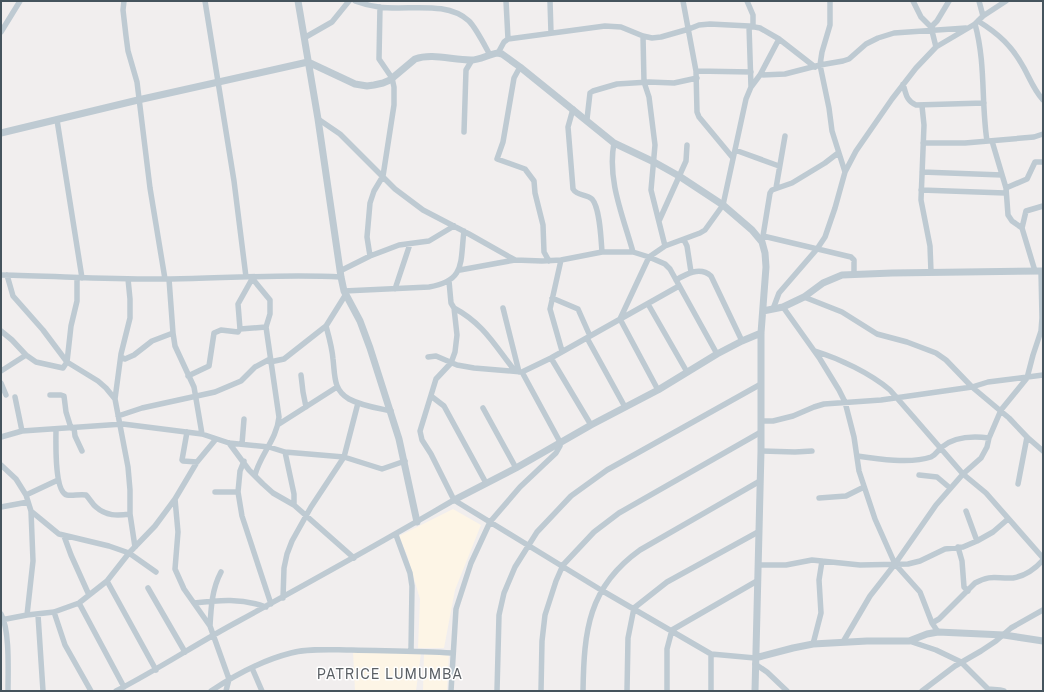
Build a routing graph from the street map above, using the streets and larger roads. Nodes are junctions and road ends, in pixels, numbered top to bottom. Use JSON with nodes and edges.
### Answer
{"nodes":[{"id":1,"x":20,"y":1,"type":"edge"},
{"id":2,"x":124,"y":1,"type":"edge"},
{"id":3,"x":205,"y":1,"type":"edge"},
{"id":4,"x":298,"y":1,"type":"edge"},
{"id":5,"x":349,"y":1,"type":"edge"},
{"id":6,"x":355,"y":1,"type":"edge"},
{"id":7,"x":506,"y":1,"type":"edge"},
{"id":8,"x":550,"y":1,"type":"edge"},
{"id":9,"x":682,"y":1,"type":"edge"},
{"id":10,"x":748,"y":1,"type":"edge"},
{"id":11,"x":830,"y":1,"type":"edge"},
{"id":12,"x":913,"y":1,"type":"edge"},
{"id":13,"x":949,"y":1,"type":"edge"},
{"id":14,"x":979,"y":1,"type":"edge"},
{"id":15,"x":1006,"y":1,"type":"edge"},
{"id":16,"x":380,"y":7,"type":"junction"},
{"id":17,"x":983,"y":16,"type":"junction"},
{"id":18,"x":976,"y":23,"type":"junction"},
{"id":19,"x":751,"y":27,"type":"junction"},
{"id":20,"x":967,"y":27,"type":"junction"},
{"id":21,"x":932,"y":28,"type":"junction"},
{"id":22,"x":689,"y":29,"type":"junction"},
{"id":23,"x":1,"y":32,"type":"edge"},
{"id":24,"x":550,"y":33,"type":"junction"},
{"id":25,"x":643,"y":36,"type":"junction"},
{"id":26,"x":304,"y":38,"type":"junction"},
{"id":27,"x":508,"y":39,"type":"junction"},
{"id":28,"x":779,"y":39,"type":"junction"},
{"id":29,"x":936,"y":47,"type":"junction"},
{"id":30,"x":498,"y":53,"type":"junction"},
{"id":31,"x":490,"y":55,"type":"junction"},
{"id":32,"x":472,"y":60,"type":"junction"},
{"id":33,"x":308,"y":62,"type":"junction"},
{"id":34,"x":817,"y":66,"type":"junction"},
{"id":35,"x":520,"y":67,"type":"junction"},
{"id":36,"x":751,"y":72,"type":"junction"},
{"id":37,"x":696,"y":74,"type":"junction"},
{"id":38,"x":760,"y":75,"type":"junction"},
{"id":39,"x":392,"y":78,"type":"junction"},
{"id":40,"x":218,"y":81,"type":"junction"},
{"id":41,"x":644,"y":82,"type":"junction"},
{"id":42,"x":903,"y":84,"type":"junction"},
{"id":43,"x":751,"y":87,"type":"junction"},
{"id":44,"x":138,"y":100,"type":"junction"},
{"id":45,"x":1043,"y":100,"type":"edge"},
{"id":46,"x":984,"y":103,"type":"junction"},
{"id":47,"x":922,"y":106,"type":"junction"},
{"id":48,"x":573,"y":109,"type":"junction"},
{"id":49,"x":318,"y":119,"type":"junction"},
{"id":50,"x":587,"y":119,"type":"junction"},
{"id":51,"x":57,"y":120,"type":"junction"},
{"id":52,"x":464,"y":132,"type":"dead end"},
{"id":53,"x":1,"y":133,"type":"edge"},
{"id":54,"x":1043,"y":134,"type":"edge"},
{"id":55,"x":785,"y":136,"type":"dead end"},
{"id":56,"x":989,"y":141,"type":"junction"},
{"id":57,"x":614,"y":142,"type":"junction"},
{"id":58,"x":923,"y":143,"type":"junction"},
{"id":59,"x":687,"y":144,"type":"dead end"},
{"id":60,"x":735,"y":150,"type":"junction"},
{"id":61,"x":838,"y":153,"type":"junction"},
{"id":62,"x":733,"y":158,"type":"junction"},
{"id":63,"x":654,"y":162,"type":"junction"},
{"id":64,"x":1043,"y":162,"type":"edge"},
{"id":65,"x":780,"y":166,"type":"junction"},
{"id":66,"x":845,"y":172,"type":"junction"},
{"id":67,"x":922,"y":172,"type":"junction"},
{"id":68,"x":1002,"y":175,"type":"junction"},
{"id":69,"x":383,"y":176,"type":"junction"},
{"id":70,"x":679,"y":176,"type":"junction"},
{"id":71,"x":776,"y":188,"type":"junction"},
{"id":72,"x":921,"y":190,"type":"junction"},
{"id":73,"x":1006,"y":191,"type":"junction"},
{"id":74,"x":723,"y":205,"type":"junction"},
{"id":75,"x":1043,"y":206,"type":"edge"},
{"id":76,"x":659,"y":221,"type":"junction"},
{"id":77,"x":454,"y":226,"type":"junction"},
{"id":78,"x":1022,"y":228,"type":"junction"},
{"id":79,"x":464,"y":231,"type":"junction"},
{"id":80,"x":761,"y":237,"type":"junction"},
{"id":81,"x":684,"y":240,"type":"junction"},
{"id":82,"x":410,"y":244,"type":"junction"},
{"id":83,"x":665,"y":246,"type":"junction"},
{"id":84,"x":817,"y":249,"type":"junction"},
{"id":85,"x":602,"y":252,"type":"junction"},
{"id":86,"x":633,"y":252,"type":"junction"},
{"id":87,"x":370,"y":256,"type":"junction"},
{"id":88,"x":649,"y":256,"type":"junction"},
{"id":89,"x":515,"y":260,"type":"junction"},
{"id":90,"x":561,"y":260,"type":"junction"},
{"id":91,"x":549,"y":261,"type":"junction"},
{"id":92,"x":460,"y":270,"type":"junction"},
{"id":93,"x":1040,"y":271,"type":"edge"},
{"id":94,"x":691,"y":272,"type":"junction"},
{"id":95,"x":931,"y":272,"type":"junction"},
{"id":96,"x":340,"y":274,"type":"junction"},
{"id":97,"x":854,"y":274,"type":"junction"},
{"id":98,"x":3,"y":275,"type":"edge"},
{"id":99,"x":80,"y":278,"type":"junction"},
{"id":100,"x":249,"y":278,"type":"junction"},
{"id":101,"x":128,"y":279,"type":"junction"},
{"id":102,"x":167,"y":279,"type":"junction"},
{"id":103,"x":676,"y":280,"type":"junction"},
{"id":104,"x":449,"y":281,"type":"junction"},
{"id":105,"x":679,"y":286,"type":"junction"},
{"id":106,"x":395,"y":289,"type":"junction"},
{"id":107,"x":345,"y":292,"type":"junction"},
{"id":108,"x":804,"y":297,"type":"junction"},
{"id":109,"x":552,"y":298,"type":"junction"},
{"id":110,"x":648,"y":304,"type":"junction"},
{"id":111,"x":782,"y":307,"type":"junction"},
{"id":112,"x":454,"y":308,"type":"junction"},
{"id":113,"x":503,"y":308,"type":"dead end"},
{"id":114,"x":773,"y":309,"type":"junction"},
{"id":115,"x":763,"y":311,"type":"junction"},
{"id":116,"x":620,"y":319,"type":"junction"},
{"id":117,"x":326,"y":326,"type":"junction"},
{"id":118,"x":266,"y":327,"type":"junction"},
{"id":119,"x":240,"y":329,"type":"junction"},
{"id":120,"x":1,"y":331,"type":"edge"},
{"id":121,"x":172,"y":333,"type":"junction"},
{"id":122,"x":761,"y":333,"type":"junction"},
{"id":123,"x":1042,"y":335,"type":"edge"},
{"id":124,"x":589,"y":337,"type":"junction"},
{"id":125,"x":742,"y":341,"type":"junction"},
{"id":126,"x":562,"y":351,"type":"junction"},
{"id":127,"x":815,"y":351,"type":"junction"},
{"id":128,"x":717,"y":354,"type":"junction"},
{"id":129,"x":26,"y":355,"type":"junction"},
{"id":130,"x":428,"y":356,"type":"dead end"},
{"id":131,"x":121,"y":357,"type":"junction"},
{"id":132,"x":551,"y":358,"type":"junction"},
{"id":133,"x":270,"y":360,"type":"junction"},
{"id":134,"x":67,"y":362,"type":"junction"},
{"id":135,"x":451,"y":363,"type":"junction"},
{"id":136,"x":1,"y":371,"type":"edge"},
{"id":137,"x":519,"y":372,"type":"junction"},
{"id":138,"x":687,"y":372,"type":"junction"},
{"id":139,"x":302,"y":375,"type":"dead end"},
{"id":140,"x":1043,"y":375,"type":"edge"},
{"id":141,"x":188,"y":376,"type":"junction"},
{"id":142,"x":1028,"y":378,"type":"junction"},
{"id":143,"x":1,"y":383,"type":"edge"},
{"id":144,"x":761,"y":384,"type":"junction"},
{"id":145,"x":337,"y":387,"type":"junction"},
{"id":146,"x":972,"y":387,"type":"junction"},
{"id":147,"x":658,"y":390,"type":"junction"},
{"id":148,"x":6,"y":395,"type":"dead end"},
{"id":149,"x":50,"y":395,"type":"dead end"},
{"id":150,"x":431,"y":396,"type":"junction"},
{"id":151,"x":196,"y":397,"type":"junction"},
{"id":152,"x":896,"y":397,"type":"junction"},
{"id":153,"x":15,"y":398,"type":"dead end"},
{"id":154,"x":115,"y":399,"type":"junction"},
{"id":155,"x":845,"y":402,"type":"junction"},
{"id":156,"x":358,"y":403,"type":"junction"},
{"id":157,"x":306,"y":407,"type":"junction"},
{"id":158,"x":625,"y":407,"type":"junction"},
{"id":159,"x":483,"y":408,"type":"dead end"},
{"id":160,"x":1001,"y":410,"type":"junction"},
{"id":161,"x":391,"y":411,"type":"junction"},
{"id":162,"x":118,"y":416,"type":"junction"},
{"id":163,"x":244,"y":419,"type":"dead end"},
{"id":164,"x":761,"y":421,"type":"junction"},
{"id":165,"x":279,"y":424,"type":"junction"},
{"id":166,"x":119,"y":425,"type":"junction"},
{"id":167,"x":591,"y":425,"type":"junction"},
{"id":168,"x":56,"y":428,"type":"junction"},
{"id":169,"x":72,"y":428,"type":"junction"},
{"id":170,"x":22,"y":431,"type":"junction"},
{"id":171,"x":187,"y":432,"type":"junction"},
{"id":172,"x":761,"y":432,"type":"junction"},
{"id":173,"x":202,"y":434,"type":"junction"},
{"id":174,"x":1,"y":437,"type":"edge"},
{"id":175,"x":1027,"y":437,"type":"junction"},
{"id":176,"x":989,"y":438,"type":"junction"},
{"id":177,"x":216,"y":439,"type":"junction"},
{"id":178,"x":560,"y":442,"type":"junction"},
{"id":179,"x":229,"y":443,"type":"junction"},
{"id":180,"x":242,"y":444,"type":"junction"},
{"id":181,"x":269,"y":447,"type":"junction"},
{"id":182,"x":941,"y":448,"type":"junction"},
{"id":183,"x":82,"y":451,"type":"dead end"},
{"id":184,"x":761,"y":451,"type":"junction"},
{"id":185,"x":812,"y":451,"type":"dead end"},
{"id":186,"x":1043,"y":451,"type":"edge"},
{"id":187,"x":285,"y":452,"type":"junction"},
{"id":188,"x":857,"y":456,"type":"junction"},
{"id":189,"x":344,"y":457,"type":"junction"},
{"id":190,"x":244,"y":461,"type":"junction"},
{"id":191,"x":405,"y":461,"type":"junction"},
{"id":192,"x":197,"y":462,"type":"junction"},
{"id":193,"x":1,"y":465,"type":"edge"},
{"id":194,"x":516,"y":468,"type":"junction"},
{"id":195,"x":963,"y":474,"type":"junction"},
{"id":196,"x":255,"y":475,"type":"junction"},
{"id":197,"x":919,"y":475,"type":"dead end"},
{"id":198,"x":58,"y":480,"type":"junction"},
{"id":199,"x":760,"y":481,"type":"junction"},
{"id":200,"x":486,"y":483,"type":"junction"},
{"id":201,"x":1018,"y":484,"type":"dead end"},
{"id":202,"x":864,"y":487,"type":"junction"},
{"id":203,"x":950,"y":488,"type":"junction"},
{"id":204,"x":215,"y":492,"type":"dead end"},
{"id":205,"x":238,"y":492,"type":"junction"},
{"id":206,"x":26,"y":495,"type":"junction"},
{"id":207,"x":819,"y":498,"type":"dead end"},
{"id":208,"x":175,"y":499,"type":"junction"},
{"id":209,"x":454,"y":500,"type":"junction"},
{"id":210,"x":28,"y":502,"type":"junction"},
{"id":211,"x":294,"y":505,"type":"junction"},
{"id":212,"x":1,"y":507,"type":"edge"},
{"id":213,"x":966,"y":510,"type":"dead end"},
{"id":214,"x":31,"y":511,"type":"junction"},
{"id":215,"x":130,"y":514,"type":"junction"},
{"id":216,"x":306,"y":515,"type":"junction"},
{"id":217,"x":1008,"y":518,"type":"junction"},
{"id":218,"x":417,"y":522,"type":"junction"},
{"id":219,"x":490,"y":522,"type":"junction"},
{"id":220,"x":758,"y":532,"type":"junction"},
{"id":221,"x":396,"y":535,"type":"junction"},
{"id":222,"x":64,"y":536,"type":"junction"},
{"id":223,"x":977,"y":541,"type":"junction"},
{"id":224,"x":529,"y":546,"type":"junction"},
{"id":225,"x":135,"y":547,"type":"junction"},
{"id":226,"x":958,"y":548,"type":"junction"},
{"id":227,"x":129,"y":554,"type":"junction"},
{"id":228,"x":354,"y":558,"type":"junction"},
{"id":229,"x":1043,"y":559,"type":"edge"},
{"id":230,"x":822,"y":561,"type":"junction"},
{"id":231,"x":895,"y":564,"type":"junction"},
{"id":232,"x":563,"y":565,"type":"junction"},
{"id":233,"x":758,"y":565,"type":"junction"},
{"id":234,"x":156,"y":572,"type":"dead end"},
{"id":235,"x":220,"y":572,"type":"dead end"},
{"id":236,"x":107,"y":581,"type":"junction"},
{"id":237,"x":757,"y":581,"type":"junction"},
{"id":238,"x":148,"y":588,"type":"dead end"},
{"id":239,"x":601,"y":590,"type":"junction"},
{"id":240,"x":968,"y":591,"type":"junction"},
{"id":241,"x":89,"y":595,"type":"junction"},
{"id":242,"x":283,"y":598,"type":"junction"},
{"id":243,"x":211,"y":601,"type":"junction"},
{"id":244,"x":79,"y":603,"type":"junction"},
{"id":245,"x":194,"y":603,"type":"junction"},
{"id":246,"x":268,"y":606,"type":"junction"},
{"id":247,"x":634,"y":608,"type":"junction"},
{"id":248,"x":1043,"y":610,"type":"edge"},
{"id":249,"x":54,"y":612,"type":"junction"},
{"id":250,"x":26,"y":615,"type":"junction"},
{"id":251,"x":38,"y":615,"type":"junction"},
{"id":252,"x":2,"y":618,"type":"edge"},
{"id":253,"x":932,"y":623,"type":"junction"},
{"id":254,"x":210,"y":626,"type":"junction"},
{"id":255,"x":672,"y":630,"type":"junction"},
{"id":256,"x":938,"y":632,"type":"junction"},
{"id":257,"x":1004,"y":635,"type":"junction"},
{"id":258,"x":214,"y":636,"type":"junction"},
{"id":259,"x":909,"y":641,"type":"junction"},
{"id":260,"x":843,"y":642,"type":"junction"},
{"id":261,"x":1043,"y":642,"type":"edge"},
{"id":262,"x":813,"y":644,"type":"junction"},
{"id":263,"x":411,"y":651,"type":"junction"},
{"id":264,"x":185,"y":652,"type":"junction"},
{"id":265,"x":452,"y":653,"type":"junction"},
{"id":266,"x":712,"y":654,"type":"junction"},
{"id":267,"x":755,"y":661,"type":"junction"},
{"id":268,"x":961,"y":662,"type":"junction"},
{"id":269,"x":252,"y":668,"type":"junction"},
{"id":270,"x":156,"y":670,"type":"junction"},
{"id":271,"x":229,"y":678,"type":"junction"},
{"id":272,"x":984,"y":685,"type":"junction"},
{"id":273,"x":124,"y":687,"type":"junction"},
{"id":274,"x":215,"y":690,"type":"edge"},
{"id":275,"x":989,"y":690,"type":"edge"},
{"id":276,"x":8,"y":691,"type":"edge"},
{"id":277,"x":43,"y":691,"type":"edge"},
{"id":278,"x":91,"y":691,"type":"edge"},
{"id":279,"x":116,"y":691,"type":"edge"},
{"id":280,"x":226,"y":691,"type":"edge"},
{"id":281,"x":262,"y":691,"type":"edge"},
{"id":282,"x":451,"y":691,"type":"edge"},
{"id":283,"x":498,"y":691,"type":"edge"},
{"id":284,"x":541,"y":691,"type":"edge"},
{"id":285,"x":583,"y":691,"type":"edge"},
{"id":286,"x":627,"y":691,"type":"edge"},
{"id":287,"x":667,"y":691,"type":"edge"},
{"id":288,"x":711,"y":691,"type":"edge"},
{"id":289,"x":755,"y":691,"type":"edge"},
{"id":290,"x":787,"y":691,"type":"edge"},
{"id":291,"x":922,"y":691,"type":"edge"},
{"id":292,"x":980,"y":691,"type":"edge"},
{"id":293,"x":1004,"y":691,"type":"edge"}],
"edges":[{"from":1,"to":23,"type":"street"},
{"from":2,"to":44,"type":"street"},
{"from":3,"to":40,"type":"street"},
{"from":4,"to":26,"type":"street"},
{"from":5,"to":26,"type":"street"},
{"from":6,"to":16,"type":"street"},
{"from":7,"to":27,"type":"street"},
{"from":8,"to":24,"type":"street"},
{"from":9,"to":22,"type":"street"},
{"from":10,"to":19,"type":"street"},
{"from":11,"to":34,"type":"street"},
{"from":12,"to":21,"type":"street"},
{"from":13,"to":21,"type":"street"},
{"from":14,"to":17,"type":"street"},
{"from":15,"to":17,"type":"street"},
{"from":16,"to":31,"type":"street"},
{"from":16,"to":39,"type":"street"},
{"from":17,"to":18,"type":"street"},
{"from":18,"to":20,"type":"street"},
{"from":18,"to":45,"type":"street"},
{"from":18,"to":46,"type":"street"},
{"from":19,"to":22,"type":"street"},
{"from":19,"to":28,"type":"street"},
{"from":19,"to":36,"type":"street"},
{"from":20,"to":21,"type":"street"},
{"from":20,"to":29,"type":"street"},
{"from":21,"to":29,"type":"street"},
{"from":21,"to":34,"type":"street"},
{"from":22,"to":25,"type":"street"},
{"from":22,"to":37,"type":"street"},
{"from":24,"to":25,"type":"street"},
{"from":24,"to":27,"type":"street"},
{"from":25,"to":41,"type":"street"},
{"from":26,"to":33,"type":"street"},
{"from":27,"to":30,"type":"street"},
{"from":28,"to":34,"type":"street"},
{"from":28,"to":38,"type":"street"},
{"from":29,"to":42,"type":"street"},
{"from":30,"to":31,"type":"street"},
{"from":30,"to":35,"type":"street"},
{"from":31,"to":32,"type":"street"},
{"from":32,"to":39,"type":"street"},
{"from":32,"to":52,"type":"street"},
{"from":33,"to":39,"type":"street"},
{"from":33,"to":40,"type":"street"},
{"from":33,"to":49,"type":"street"},
{"from":34,"to":38,"type":"street"},
{"from":34,"to":61,"type":"street"},
{"from":35,"to":48,"type":"street"},
{"from":35,"to":91,"type":"street"},
{"from":36,"to":37,"type":"street"},
{"from":36,"to":43,"type":"street"},
{"from":37,"to":41,"type":"street"},
{"from":37,"to":62,"type":"street"},
{"from":38,"to":43,"type":"street"},
{"from":39,"to":69,"type":"street"},
{"from":40,"to":44,"type":"street"},
{"from":40,"to":100,"type":"street"},
{"from":41,"to":50,"type":"street"},
{"from":41,"to":63,"type":"street"},
{"from":42,"to":47,"type":"street"},
{"from":42,"to":66,"type":"street"},
{"from":43,"to":60,"type":"street"},
{"from":44,"to":51,"type":"street"},
{"from":44,"to":102,"type":"street"},
{"from":46,"to":47,"type":"street"},
{"from":46,"to":56,"type":"street"},
{"from":47,"to":58,"type":"street"},
{"from":48,"to":50,"type":"street"},
{"from":48,"to":85,"type":"street"},
{"from":49,"to":69,"type":"street"},
{"from":49,"to":96,"type":"street"},
{"from":50,"to":57,"type":"street"},
{"from":51,"to":53,"type":"street"},
{"from":51,"to":99,"type":"street"},
{"from":54,"to":56,"type":"street"},
{"from":55,"to":65,"type":"street"},
{"from":56,"to":58,"type":"street"},
{"from":56,"to":68,"type":"street"},
{"from":57,"to":63,"type":"street"},
{"from":57,"to":86,"type":"street"},
{"from":58,"to":67,"type":"street"},
{"from":59,"to":70,"type":"street"},
{"from":60,"to":62,"type":"street"},
{"from":60,"to":65,"type":"street"},
{"from":61,"to":66,"type":"street"},
{"from":61,"to":71,"type":"street"},
{"from":62,"to":74,"type":"street"},
{"from":63,"to":70,"type":"street"},
{"from":63,"to":76,"type":"street"},
{"from":64,"to":73,"type":"street"},
{"from":65,"to":71,"type":"street"},
{"from":66,"to":84,"type":"street"},
{"from":67,"to":68,"type":"street"},
{"from":67,"to":72,"type":"street"},
{"from":68,"to":73,"type":"street"},
{"from":69,"to":77,"type":"street"},
{"from":69,"to":87,"type":"street"},
{"from":70,"to":74,"type":"street"},
{"from":70,"to":76,"type":"street"},
{"from":71,"to":80,"type":"street"},
{"from":72,"to":73,"type":"street"},
{"from":72,"to":95,"type":"street"},
{"from":73,"to":78,"type":"street"},
{"from":74,"to":80,"type":"street"},
{"from":74,"to":81,"type":"street"},
{"from":75,"to":78,"type":"street"},
{"from":76,"to":83,"type":"street"},
{"from":77,"to":79,"type":"street"},
{"from":77,"to":82,"type":"street"},
{"from":78,"to":93,"type":"street"},
{"from":79,"to":89,"type":"street"},
{"from":79,"to":92,"type":"street"},
{"from":80,"to":84,"type":"street"},
{"from":80,"to":115,"type":"street"},
{"from":81,"to":83,"type":"street"},
{"from":81,"to":94,"type":"street"},
{"from":82,"to":87,"type":"street"},
{"from":82,"to":106,"type":"street"},
{"from":83,"to":88,"type":"street"},
{"from":84,"to":97,"type":"street"},
{"from":84,"to":114,"type":"street"},
{"from":85,"to":86,"type":"street"},
{"from":85,"to":90,"type":"street"},
{"from":86,"to":88,"type":"street"},
{"from":87,"to":96,"type":"street"},
{"from":88,"to":103,"type":"street"},
{"from":88,"to":116,"type":"street"},
{"from":89,"to":91,"type":"street"},
{"from":89,"to":92,"type":"street"},
{"from":90,"to":91,"type":"street"},
{"from":90,"to":109,"type":"street"},
{"from":92,"to":104,"type":"street"},
{"from":93,"to":95,"type":"street"},
{"from":93,"to":123,"type":"street"},
{"from":94,"to":103,"type":"street"},
{"from":94,"to":125,"type":"street"},
{"from":95,"to":97,"type":"street"},
{"from":96,"to":100,"type":"street"},
{"from":96,"to":107,"type":"street"},
{"from":97,"to":108,"type":"street"},
{"from":98,"to":99,"type":"street"},
{"from":98,"to":134,"type":"street"},
{"from":99,"to":101,"type":"street"},
{"from":99,"to":134,"type":"street"},
{"from":100,"to":102,"type":"street"},
{"from":100,"to":118,"type":"street"},
{"from":100,"to":119,"type":"street"},
{"from":101,"to":102,"type":"street"},
{"from":101,"to":131,"type":"street"},
{"from":102,"to":121,"type":"street"},
{"from":103,"to":105,"type":"street"},
{"from":104,"to":106,"type":"street"},
{"from":104,"to":112,"type":"street"},
{"from":105,"to":110,"type":"street"},
{"from":105,"to":128,"type":"street"},
{"from":106,"to":107,"type":"street"},
{"from":107,"to":117,"type":"street"},
{"from":107,"to":161,"type":"street"},
{"from":108,"to":111,"type":"street"},
{"from":108,"to":146,"type":"street"},
{"from":109,"to":124,"type":"street"},
{"from":109,"to":126,"type":"street"},
{"from":110,"to":116,"type":"street"},
{"from":110,"to":138,"type":"street"},
{"from":111,"to":114,"type":"street"},
{"from":111,"to":127,"type":"street"},
{"from":112,"to":135,"type":"street"},
{"from":112,"to":137,"type":"street"},
{"from":113,"to":137,"type":"street"},
{"from":114,"to":115,"type":"street"},
{"from":115,"to":122,"type":"street"},
{"from":116,"to":124,"type":"street"},
{"from":116,"to":147,"type":"street"},
{"from":117,"to":133,"type":"street"},
{"from":117,"to":145,"type":"street"},
{"from":118,"to":119,"type":"street"},
{"from":118,"to":133,"type":"street"},
{"from":119,"to":141,"type":"street"},
{"from":120,"to":129,"type":"street"},
{"from":121,"to":131,"type":"street"},
{"from":121,"to":141,"type":"street"},
{"from":122,"to":125,"type":"street"},
{"from":122,"to":144,"type":"street"},
{"from":123,"to":142,"type":"street"},
{"from":124,"to":126,"type":"street"},
{"from":124,"to":158,"type":"street"},
{"from":125,"to":128,"type":"street"},
{"from":126,"to":132,"type":"street"},
{"from":127,"to":152,"type":"street"},
{"from":127,"to":155,"type":"street"},
{"from":128,"to":138,"type":"street"},
{"from":129,"to":134,"type":"street"},
{"from":129,"to":136,"type":"street"},
{"from":130,"to":135,"type":"street"},
{"from":131,"to":154,"type":"street"},
{"from":132,"to":137,"type":"street"},
{"from":132,"to":167,"type":"street"},
{"from":133,"to":151,"type":"street"},
{"from":133,"to":165,"type":"street"},
{"from":134,"to":154,"type":"street"},
{"from":135,"to":137,"type":"street"},
{"from":135,"to":150,"type":"street"},
{"from":137,"to":178,"type":"street"},
{"from":138,"to":147,"type":"street"},
{"from":139,"to":157,"type":"street"},
{"from":140,"to":142,"type":"street"},
{"from":141,"to":151,"type":"street"},
{"from":142,"to":146,"type":"street"},
{"from":142,"to":160,"type":"street"},
{"from":143,"to":148,"type":"street"},
{"from":144,"to":164,"type":"street"},
{"from":144,"to":224,"type":"street"},
{"from":145,"to":156,"type":"street"},
{"from":145,"to":157,"type":"street"},
{"from":146,"to":152,"type":"street"},
{"from":146,"to":160,"type":"street"},
{"from":147,"to":158,"type":"street"},
{"from":149,"to":169,"type":"street"},
{"from":150,"to":200,"type":"street"},
{"from":150,"to":209,"type":"street"},
{"from":151,"to":162,"type":"street"},
{"from":151,"to":173,"type":"street"},
{"from":152,"to":155,"type":"street"},
{"from":152,"to":182,"type":"street"},
{"from":153,"to":170,"type":"street"},
{"from":154,"to":162,"type":"street"},
{"from":155,"to":164,"type":"street"},
{"from":155,"to":188,"type":"street"},
{"from":156,"to":161,"type":"street"},
{"from":156,"to":189,"type":"street"},
{"from":157,"to":165,"type":"street"},
{"from":158,"to":167,"type":"street"},
{"from":159,"to":194,"type":"street"},
{"from":160,"to":175,"type":"street"},
{"from":160,"to":176,"type":"street"},
{"from":161,"to":191,"type":"street"},
{"from":162,"to":166,"type":"street"},
{"from":163,"to":180,"type":"street"},
{"from":164,"to":172,"type":"street"},
{"from":165,"to":181,"type":"street"},
{"from":166,"to":169,"type":"street"},
{"from":166,"to":171,"type":"street"},
{"from":166,"to":215,"type":"street"},
{"from":167,"to":178,"type":"street"},
{"from":168,"to":169,"type":"street"},
{"from":168,"to":170,"type":"street"},
{"from":168,"to":198,"type":"street"},
{"from":169,"to":183,"type":"street"},
{"from":170,"to":174,"type":"street"},
{"from":171,"to":173,"type":"street"},
{"from":171,"to":192,"type":"street"},
{"from":172,"to":184,"type":"street"},
{"from":172,"to":232,"type":"street"},
{"from":173,"to":177,"type":"street"},
{"from":175,"to":186,"type":"street"},
{"from":175,"to":201,"type":"street"},
{"from":176,"to":182,"type":"street"},
{"from":176,"to":195,"type":"street"},
{"from":177,"to":179,"type":"street"},
{"from":177,"to":192,"type":"street"},
{"from":178,"to":194,"type":"street"},
{"from":178,"to":219,"type":"street"},
{"from":179,"to":180,"type":"street"},
{"from":179,"to":190,"type":"street"},
{"from":180,"to":181,"type":"street"},
{"from":181,"to":187,"type":"street"},
{"from":181,"to":196,"type":"street"},
{"from":182,"to":188,"type":"street"},
{"from":182,"to":195,"type":"street"},
{"from":184,"to":185,"type":"street"},
{"from":184,"to":199,"type":"street"},
{"from":187,"to":189,"type":"street"},
{"from":187,"to":211,"type":"street"},
{"from":188,"to":202,"type":"street"},
{"from":189,"to":191,"type":"street"},
{"from":189,"to":216,"type":"street"},
{"from":190,"to":196,"type":"street"},
{"from":190,"to":205,"type":"street"},
{"from":191,"to":218,"type":"street"},
{"from":192,"to":208,"type":"street"},
{"from":193,"to":206,"type":"street"},
{"from":194,"to":200,"type":"street"},
{"from":195,"to":203,"type":"street"},
{"from":195,"to":217,"type":"street"},
{"from":196,"to":211,"type":"street"},
{"from":197,"to":203,"type":"street"},
{"from":198,"to":206,"type":"street"},
{"from":198,"to":215,"type":"street"},
{"from":199,"to":220,"type":"street"},
{"from":199,"to":239,"type":"street"},
{"from":200,"to":209,"type":"street"},
{"from":202,"to":207,"type":"street"},
{"from":202,"to":231,"type":"street"},
{"from":203,"to":231,"type":"street"},
{"from":204,"to":205,"type":"street"},
{"from":205,"to":246,"type":"street"},
{"from":206,"to":210,"type":"street"},
{"from":208,"to":225,"type":"street"},
{"from":208,"to":245,"type":"street"},
{"from":209,"to":218,"type":"street"},
{"from":209,"to":219,"type":"street"},
{"from":210,"to":212,"type":"street"},
{"from":210,"to":214,"type":"street"},
{"from":211,"to":216,"type":"street"},
{"from":213,"to":223,"type":"street"},
{"from":214,"to":222,"type":"street"},
{"from":214,"to":250,"type":"street"},
{"from":215,"to":225,"type":"street"},
{"from":216,"to":228,"type":"street"},
{"from":216,"to":242,"type":"street"},
{"from":217,"to":223,"type":"street"},
{"from":217,"to":229,"type":"street"},
{"from":218,"to":221,"type":"street"},
{"from":219,"to":224,"type":"street"},
{"from":219,"to":265,"type":"street"},
{"from":220,"to":233,"type":"street"},
{"from":220,"to":247,"type":"street"},
{"from":221,"to":228,"type":"street"},
{"from":221,"to":263,"type":"street"},
{"from":222,"to":227,"type":"street"},
{"from":222,"to":241,"type":"street"},
{"from":223,"to":226,"type":"street"},
{"from":224,"to":232,"type":"street"},
{"from":224,"to":283,"type":"street"},
{"from":225,"to":227,"type":"street"},
{"from":226,"to":231,"type":"street"},
{"from":226,"to":240,"type":"street"},
{"from":227,"to":234,"type":"street"},
{"from":227,"to":236,"type":"street"},
{"from":228,"to":242,"type":"street"},
{"from":229,"to":240,"type":"street"},
{"from":230,"to":231,"type":"street"},
{"from":230,"to":233,"type":"street"},
{"from":230,"to":262,"type":"street"},
{"from":231,"to":253,"type":"street"},
{"from":231,"to":260,"type":"street"},
{"from":232,"to":239,"type":"street"},
{"from":232,"to":284,"type":"street"},
{"from":233,"to":237,"type":"street"},
{"from":235,"to":243,"type":"street"},
{"from":236,"to":241,"type":"street"},
{"from":236,"to":270,"type":"street"},
{"from":237,"to":255,"type":"street"},
{"from":237,"to":267,"type":"street"},
{"from":238,"to":264,"type":"street"},
{"from":239,"to":247,"type":"street"},
{"from":239,"to":285,"type":"street"},
{"from":240,"to":253,"type":"street"},
{"from":241,"to":244,"type":"street"},
{"from":242,"to":246,"type":"street"},
{"from":243,"to":245,"type":"street"},
{"from":243,"to":246,"type":"street"},
{"from":243,"to":254,"type":"street"},
{"from":244,"to":249,"type":"street"},
{"from":244,"to":273,"type":"street"},
{"from":245,"to":254,"type":"street"},
{"from":246,"to":258,"type":"street"},
{"from":247,"to":255,"type":"street"},
{"from":247,"to":286,"type":"street"},
{"from":248,"to":257,"type":"street"},
{"from":249,"to":251,"type":"street"},
{"from":249,"to":278,"type":"street"},
{"from":250,"to":251,"type":"street"},
{"from":250,"to":252,"type":"street"},
{"from":251,"to":277,"type":"street"},
{"from":252,"to":276,"type":"street"},
{"from":253,"to":256,"type":"street"},
{"from":254,"to":258,"type":"street"},
{"from":255,"to":266,"type":"street"},
{"from":255,"to":287,"type":"street"},
{"from":256,"to":257,"type":"street"},
{"from":256,"to":259,"type":"street"},
{"from":257,"to":261,"type":"street"},
{"from":257,"to":268,"type":"street"},
{"from":258,"to":264,"type":"street"},
{"from":258,"to":271,"type":"street"},
{"from":259,"to":260,"type":"street"},
{"from":259,"to":268,"type":"street"},
{"from":260,"to":262,"type":"street"},
{"from":262,"to":267,"type":"street"},
{"from":263,"to":265,"type":"street"},
{"from":263,"to":269,"type":"street"},
{"from":264,"to":270,"type":"street"},
{"from":265,"to":282,"type":"street"},
{"from":266,"to":267,"type":"street"},
{"from":266,"to":288,"type":"street"},
{"from":267,"to":289,"type":"street"},
{"from":267,"to":290,"type":"street"},
{"from":268,"to":272,"type":"street"},
{"from":268,"to":291,"type":"street"},
{"from":269,"to":271,"type":"street"},
{"from":269,"to":281,"type":"street"},
{"from":270,"to":273,"type":"street"},
{"from":271,"to":274,"type":"street"},
{"from":271,"to":280,"type":"street"},
{"from":272,"to":275,"type":"street"},
{"from":272,"to":292,"type":"street"},
{"from":273,"to":279,"type":"street"},
{"from":275,"to":293,"type":"street"}]}
